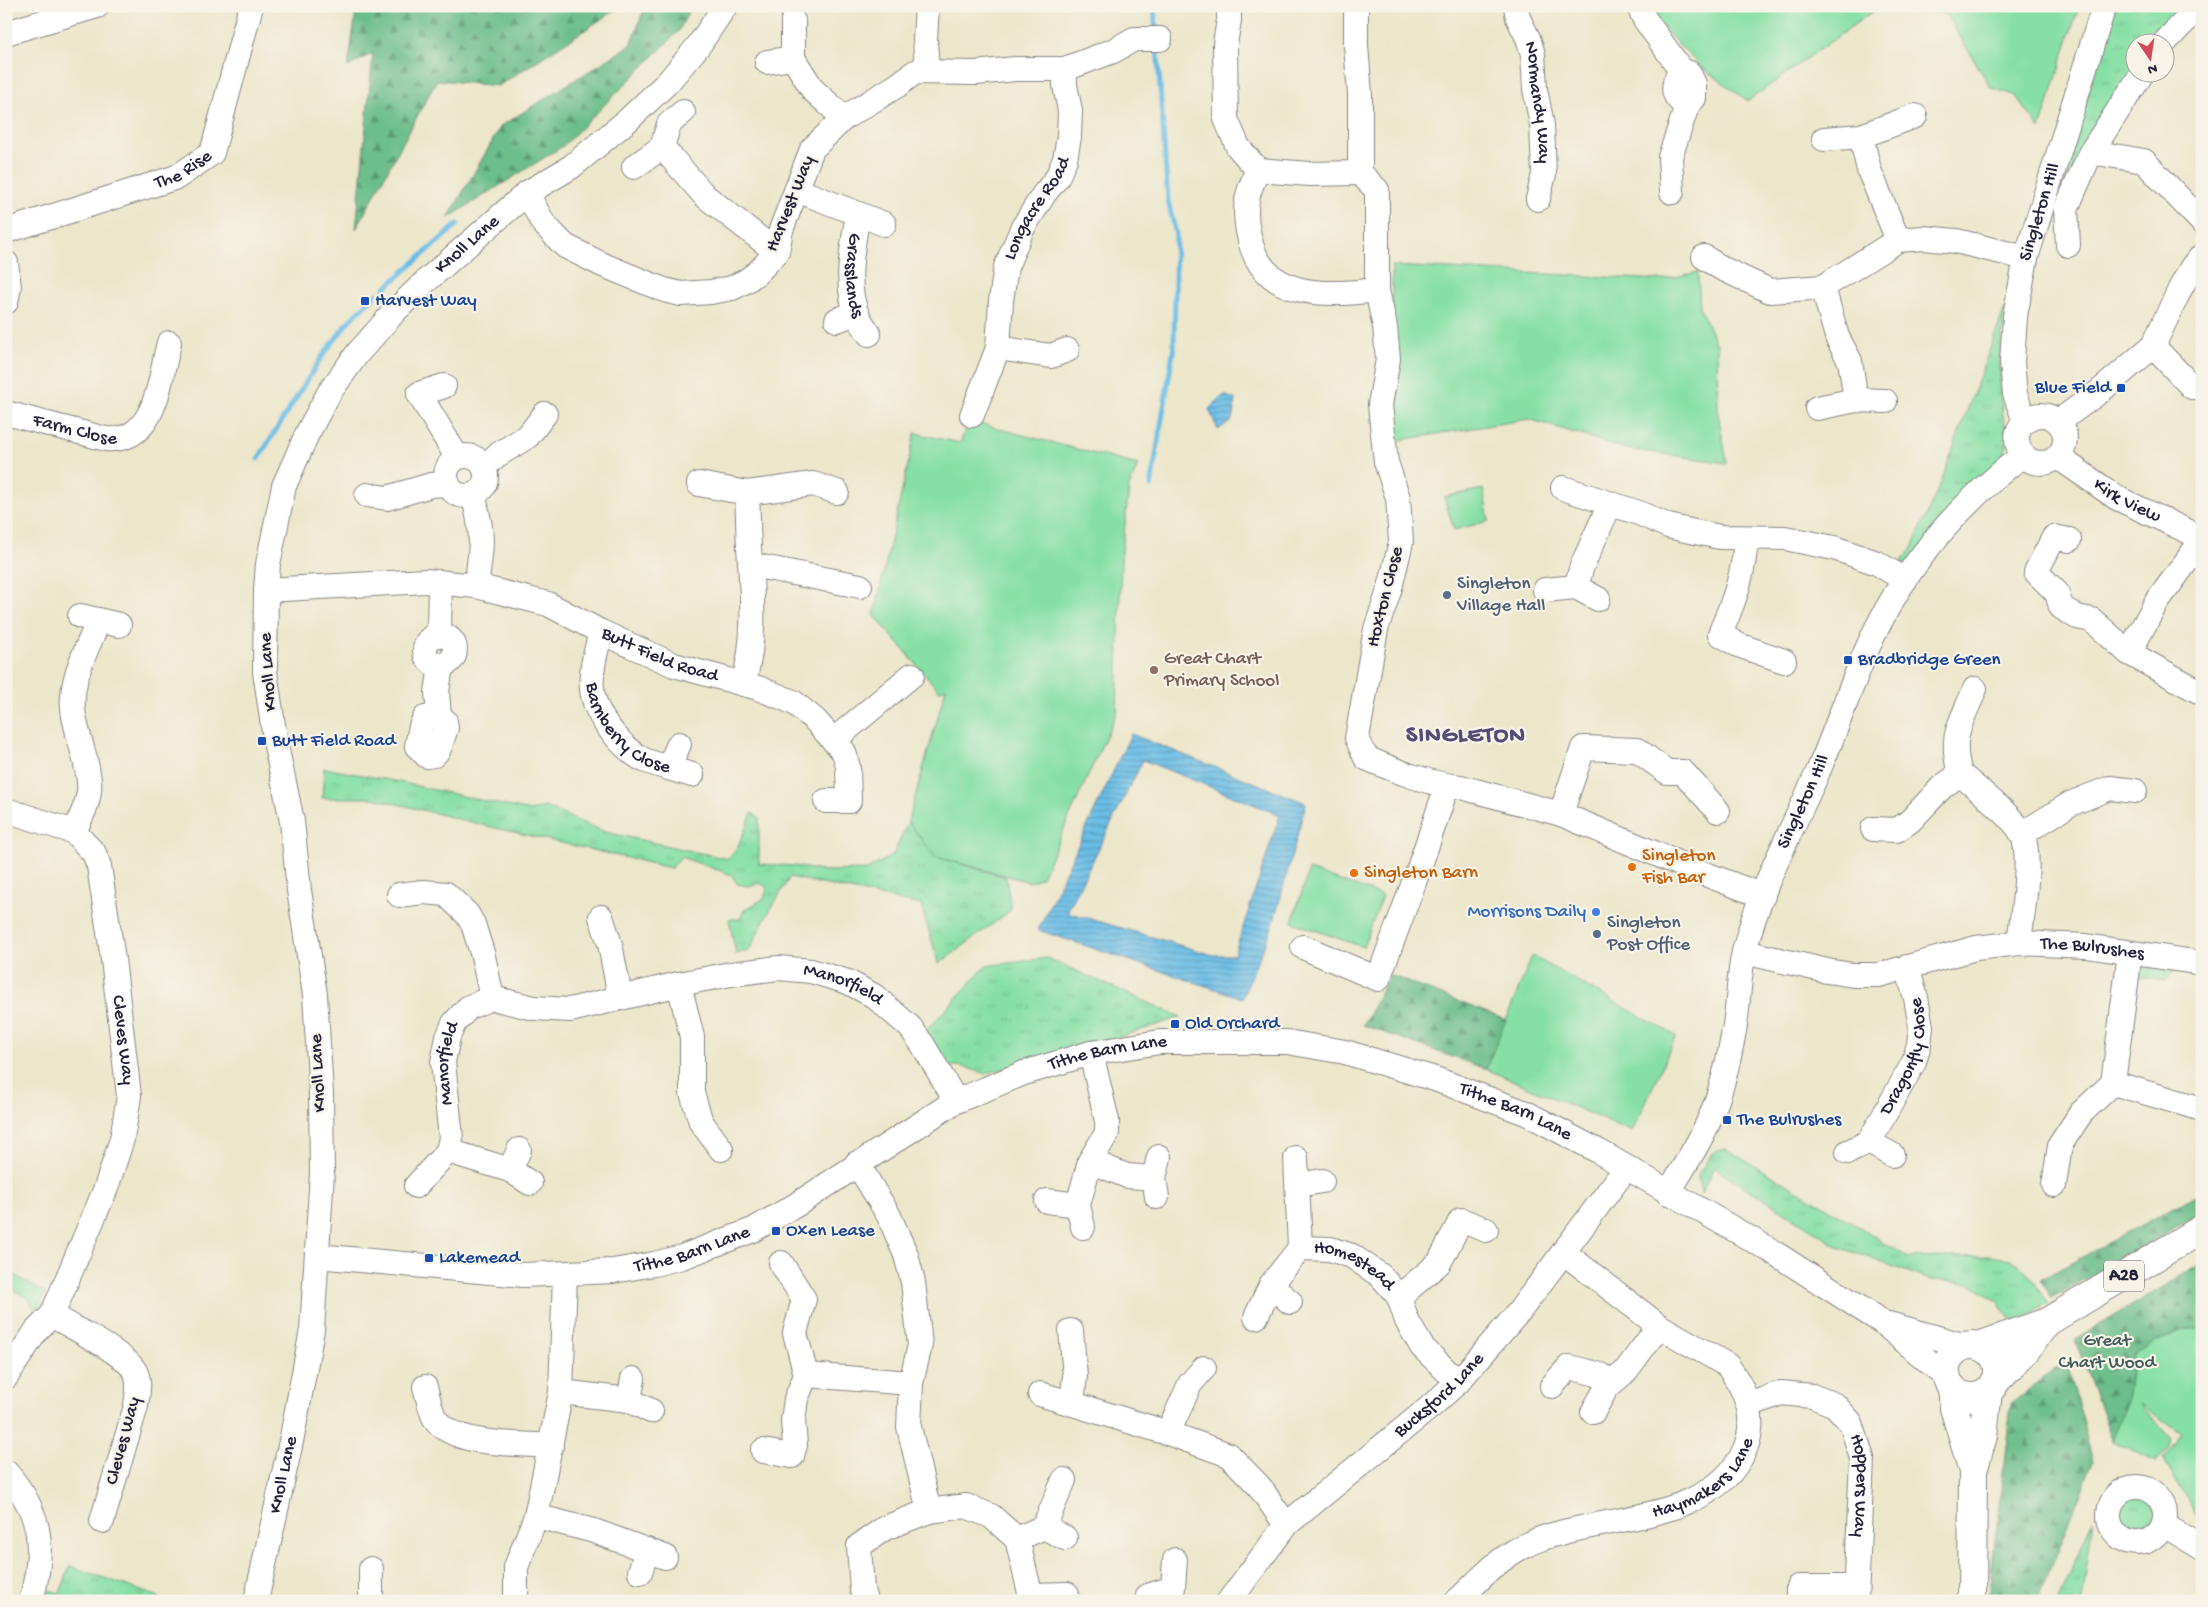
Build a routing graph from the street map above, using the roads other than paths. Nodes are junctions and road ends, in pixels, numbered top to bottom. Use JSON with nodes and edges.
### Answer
{"nodes":[{"id":1,"x":97,"y":6,"type":"edge"},
{"id":2,"x":725,"y":6,"type":"edge"},
{"id":3,"x":927,"y":6,"type":"edge"},
{"id":4,"x":1229,"y":6,"type":"edge"},
{"id":5,"x":1356,"y":6,"type":"edge"},
{"id":6,"x":1516,"y":6,"type":"edge"},
{"id":7,"x":1639,"y":6,"type":"edge"},
{"id":8,"x":2104,"y":6,"type":"edge"},
{"id":9,"x":250,"y":7,"type":"edge"},
{"id":10,"x":2194,"y":12,"type":"dead end"},
{"id":11,"x":793,"y":21,"type":"dead end"},
{"id":12,"x":2175,"y":32,"type":"edge"},
{"id":13,"x":6,"y":33,"type":"edge"},
{"id":14,"x":1160,"y":39,"type":"dead end"},
{"id":15,"x":793,"y":58,"type":"junction"},
{"id":16,"x":767,"y":62,"type":"dead end"},
{"id":17,"x":1065,"y":68,"type":"junction"},
{"id":18,"x":927,"y":71,"type":"junction"},
{"id":19,"x":2136,"y":82,"type":"edge"},
{"id":20,"x":683,"y":112,"type":"dead end"},
{"id":21,"x":1915,"y":116,"type":"dead end"},
{"id":22,"x":844,"y":118,"type":"junction"},
{"id":23,"x":1861,"y":136,"type":"junction"},
{"id":24,"x":1824,"y":139,"type":"dead end"},
{"id":25,"x":662,"y":147,"type":"junction"},
{"id":26,"x":2091,"y":152,"type":"junction"},
{"id":27,"x":634,"y":167,"type":"dead end"},
{"id":28,"x":1258,"y":170,"type":"junction"},
{"id":29,"x":1360,"y":173,"type":"junction"},
{"id":30,"x":797,"y":190,"type":"junction"},
{"id":31,"x":1672,"y":192,"type":"dead end"},
{"id":32,"x":527,"y":193,"type":"junction"},
{"id":33,"x":1538,"y":200,"type":"dead end"},
{"id":34,"x":858,"y":214,"type":"junction"},
{"id":35,"x":2202,"y":222,"type":"edge"},
{"id":36,"x":884,"y":224,"type":"dead end"},
{"id":37,"x":6,"y":231,"type":"edge"},
{"id":38,"x":1898,"y":240,"type":"junction"},
{"id":39,"x":2068,"y":245,"type":"dead end"},
{"id":40,"x":776,"y":252,"type":"junction"},
{"id":41,"x":2202,"y":256,"type":"edge"},
{"id":42,"x":1704,"y":257,"type":"dead end"},
{"id":43,"x":2026,"y":258,"type":"junction"},
{"id":44,"x":6,"y":263,"type":"edge"},
{"id":45,"x":1823,"y":287,"type":"junction"},
{"id":46,"x":1377,"y":290,"type":"junction"},
{"id":47,"x":6,"y":302,"type":"edge"},
{"id":48,"x":869,"y":334,"type":"dead end"},
{"id":49,"x":169,"y":343,"type":"dead end"},
{"id":50,"x":2153,"y":346,"type":"junction"},
{"id":51,"x":998,"y":348,"type":"junction"},
{"id":52,"x":1067,"y":350,"type":"dead end"},
{"id":53,"x":444,"y":386,"type":"dead end"},
{"id":54,"x":2202,"y":387,"type":"edge"},
{"id":55,"x":1856,"y":400,"type":"junction"},
{"id":56,"x":1885,"y":401,"type":"dead end"},
{"id":57,"x":1817,"y":408,"type":"dead end"},
{"id":58,"x":6,"y":413,"type":"edge"},
{"id":59,"x":545,"y":414,"type":"dead end"},
{"id":60,"x":972,"y":415,"type":"dead end"},
{"id":61,"x":2025,"y":422,"type":"junction"},
{"id":62,"x":2058,"y":422,"type":"junction"},
{"id":63,"x":2023,"y":455,"type":"junction"},
{"id":64,"x":457,"y":457,"type":"junction"},
{"id":65,"x":2058,"y":457,"type":"junction"},
{"id":66,"x":484,"y":467,"type":"junction"},
{"id":67,"x":448,"y":484,"type":"junction"},
{"id":68,"x":699,"y":484,"type":"dead end"},
{"id":69,"x":1563,"y":488,"type":"dead end"},
{"id":70,"x":837,"y":492,"type":"dead end"},
{"id":71,"x":747,"y":493,"type":"junction"},
{"id":72,"x":473,"y":494,"type":"junction"},
{"id":73,"x":367,"y":495,"type":"dead end"},
{"id":74,"x":1610,"y":504,"type":"junction"},
{"id":75,"x":1746,"y":538,"type":"junction"},
{"id":76,"x":2202,"y":539,"type":"edge"},
{"id":77,"x":2069,"y":540,"type":"dead end"},
{"id":78,"x":752,"y":565,"type":"junction"},
{"id":79,"x":1905,"y":580,"type":"junction"},
{"id":80,"x":440,"y":582,"type":"junction"},
{"id":81,"x":476,"y":586,"type":"junction"},
{"id":82,"x":860,"y":586,"type":"dead end"},
{"id":83,"x":1576,"y":587,"type":"junction"},
{"id":84,"x":266,"y":590,"type":"junction"},
{"id":85,"x":1545,"y":590,"type":"dead end"},
{"id":86,"x":1598,"y":599,"type":"dead end"},
{"id":87,"x":99,"y":620,"type":"dead end"},
{"id":88,"x":601,"y":632,"type":"junction"},
{"id":89,"x":2129,"y":653,"type":"junction"},
{"id":90,"x":1784,"y":661,"type":"dead end"},
{"id":91,"x":912,"y":676,"type":"dead end"},
{"id":92,"x":743,"y":684,"type":"junction"},
{"id":93,"x":1975,"y":689,"type":"dead end"},
{"id":94,"x":2202,"y":693,"type":"edge"},
{"id":95,"x":439,"y":715,"type":"dead end"},
{"id":96,"x":834,"y":740,"type":"junction"},
{"id":97,"x":679,"y":744,"type":"dead end"},
{"id":98,"x":669,"y":767,"type":"junction"},
{"id":99,"x":1960,"y":774,"type":"junction"},
{"id":100,"x":692,"y":775,"type":"dead end"},
{"id":101,"x":1447,"y":786,"type":"junction"},
{"id":102,"x":2136,"y":791,"type":"dead end"},
{"id":103,"x":826,"y":801,"type":"dead end"},
{"id":104,"x":6,"y":810,"type":"edge"},
{"id":105,"x":1718,"y":811,"type":"dead end"},
{"id":106,"x":1561,"y":814,"type":"junction"},
{"id":107,"x":1873,"y":828,"type":"dead end"},
{"id":108,"x":74,"y":832,"type":"junction"},
{"id":109,"x":2022,"y":834,"type":"junction"},
{"id":110,"x":399,"y":895,"type":"dead end"},
{"id":111,"x":1763,"y":896,"type":"junction"},
{"id":112,"x":601,"y":917,"type":"dead end"},
{"id":113,"x":2019,"y":943,"type":"junction"},
{"id":114,"x":1303,"y":947,"type":"dead end"},
{"id":115,"x":1744,"y":952,"type":"junction"},
{"id":116,"x":2130,"y":953,"type":"junction"},
{"id":117,"x":2202,"y":963,"type":"edge"},
{"id":118,"x":1907,"y":968,"type":"junction"},
{"id":119,"x":679,"y":984,"type":"junction"},
{"id":120,"x":492,"y":998,"type":"junction"},
{"id":121,"x":620,"y":998,"type":"junction"},
{"id":122,"x":1091,"y":1053,"type":"junction"},
{"id":123,"x":2113,"y":1083,"type":"junction"},
{"id":124,"x":956,"y":1101,"type":"junction"},
{"id":125,"x":2202,"y":1109,"type":"edge"},
{"id":126,"x":1869,"y":1142,"type":"junction"},
{"id":127,"x":721,"y":1149,"type":"dead end"},
{"id":128,"x":448,"y":1151,"type":"junction"},
{"id":129,"x":1848,"y":1152,"type":"dead end"},
{"id":130,"x":1892,"y":1155,"type":"dead end"},
{"id":131,"x":1296,"y":1158,"type":"dead end"},
{"id":132,"x":1090,"y":1161,"type":"junction"},
{"id":133,"x":857,"y":1164,"type":"junction"},
{"id":134,"x":1626,"y":1168,"type":"junction"},
{"id":135,"x":1157,"y":1177,"type":"dead end"},
{"id":136,"x":1322,"y":1181,"type":"dead end"},
{"id":137,"x":530,"y":1183,"type":"dead end"},
{"id":138,"x":1298,"y":1184,"type":"junction"},
{"id":139,"x":2054,"y":1185,"type":"dead end"},
{"id":140,"x":416,"y":1186,"type":"dead end"},
{"id":141,"x":1668,"y":1193,"type":"junction"},
{"id":142,"x":1047,"y":1200,"type":"dead end"},
{"id":143,"x":2202,"y":1229,"type":"edge"},
{"id":144,"x":1486,"y":1230,"type":"dead end"},
{"id":145,"x":1300,"y":1248,"type":"junction"},
{"id":146,"x":1563,"y":1252,"type":"junction"},
{"id":147,"x":317,"y":1256,"type":"junction"},
{"id":148,"x":781,"y":1263,"type":"dead end"},
{"id":149,"x":565,"y":1274,"type":"junction"},
{"id":150,"x":1271,"y":1285,"type":"junction"},
{"id":151,"x":1399,"y":1297,"type":"junction"},
{"id":152,"x":1290,"y":1302,"type":"dead end"},
{"id":153,"x":52,"y":1315,"type":"junction"},
{"id":154,"x":1256,"y":1317,"type":"dead end"},
{"id":155,"x":1882,"y":1322,"type":"junction"},
{"id":156,"x":2047,"y":1322,"type":"junction"},
{"id":157,"x":1659,"y":1326,"type":"junction"},
{"id":158,"x":1071,"y":1330,"type":"dead end"},
{"id":159,"x":1972,"y":1346,"type":"junction"},
{"id":160,"x":1204,"y":1368,"type":"dead end"},
{"id":161,"x":806,"y":1375,"type":"junction"},
{"id":162,"x":6,"y":1377,"type":"edge"},
{"id":163,"x":1458,"y":1382,"type":"junction"},
{"id":164,"x":1949,"y":1382,"type":"junction"},
{"id":165,"x":911,"y":1383,"type":"junction"},
{"id":166,"x":1552,"y":1386,"type":"dead end"},
{"id":167,"x":425,"y":1387,"type":"dead end"},
{"id":168,"x":1992,"y":1387,"type":"junction"},
{"id":169,"x":1607,"y":1388,"type":"junction"},
{"id":170,"x":560,"y":1392,"type":"junction"},
{"id":171,"x":1040,"y":1394,"type":"dead end"},
{"id":172,"x":1072,"y":1403,"type":"junction"},
{"id":173,"x":1750,"y":1405,"type":"junction"},
{"id":174,"x":650,"y":1411,"type":"dead end"},
{"id":175,"x":1593,"y":1412,"type":"dead end"},
{"id":176,"x":1168,"y":1433,"type":"junction"},
{"id":177,"x":551,"y":1446,"type":"junction"},
{"id":178,"x":763,"y":1451,"type":"dead end"},
{"id":179,"x":1973,"y":1471,"type":"junction"},
{"id":180,"x":6,"y":1472,"type":"edge"},
{"id":181,"x":1064,"y":1480,"type":"dead end"},
{"id":182,"x":929,"y":1512,"type":"junction"},
{"id":183,"x":536,"y":1516,"type":"junction"},
{"id":184,"x":102,"y":1521,"type":"dead end"},
{"id":185,"x":1286,"y":1524,"type":"junction"},
{"id":186,"x":2164,"y":1525,"type":"dead end"},
{"id":187,"x":1044,"y":1527,"type":"junction"},
{"id":188,"x":1065,"y":1538,"type":"dead end"},
{"id":189,"x":1017,"y":1539,"type":"junction"},
{"id":190,"x":2202,"y":1548,"type":"edge"},
{"id":191,"x":1175,"y":1560,"type":"dead end"},
{"id":192,"x":370,"y":1569,"type":"dead end"},
{"id":193,"x":640,"y":1572,"type":"dead end"},
{"id":194,"x":1067,"y":1594,"type":"dead end"},
{"id":195,"x":1856,"y":1594,"type":"edge"},
{"id":196,"x":1181,"y":1595,"type":"edge"},
{"id":197,"x":1148,"y":1596,"type":"dead end"},
{"id":198,"x":1471,"y":1596,"type":"edge"},
{"id":199,"x":1032,"y":1598,"type":"edge"},
{"id":200,"x":31,"y":1601,"type":"edge"},
{"id":201,"x":256,"y":1601,"type":"edge"},
{"id":202,"x":371,"y":1601,"type":"edge"},
{"id":203,"x":516,"y":1601,"type":"edge"},
{"id":204,"x":865,"y":1601,"type":"edge"},
{"id":205,"x":1229,"y":1601,"type":"edge"},
{"id":206,"x":1798,"y":1601,"type":"edge"},
{"id":207,"x":1972,"y":1601,"type":"edge"}],
"edges":[{"from":1,"to":13,"type":"street"},
{"from":2,"to":32,"type":"street","name":"Knoll Lane"},
{"from":3,"to":18,"type":"street"},
{"from":4,"to":28,"type":"street"},
{"from":5,"to":29,"type":"street"},
{"from":6,"to":33,"type":"street","name":"Normandy Way"},
{"from":7,"to":31,"type":"street"},
{"from":8,"to":43,"type":"street","name":"Singleton Hill"},
{"from":9,"to":37,"type":"street","name":"The Rise"},
{"from":10,"to":12,"type":"street"},
{"from":11,"to":15,"type":"street"},
{"from":14,"to":17,"type":"street","name":"Harvest Way"},
{"from":15,"to":16,"type":"street"},
{"from":15,"to":22,"type":"street"},
{"from":17,"to":18,"type":"street","name":"Harvest Way"},
{"from":17,"to":51,"type":"street","name":"Longacre Road"},
{"from":18,"to":22,"type":"street","name":"Harvest Way"},
{"from":19,"to":26,"type":"street"},
{"from":20,"to":25,"type":"street"},
{"from":21,"to":23,"type":"street"},
{"from":22,"to":30,"type":"street","name":"Harvest Way"},
{"from":23,"to":24,"type":"street"},
{"from":23,"to":38,"type":"street"},
{"from":25,"to":27,"type":"street"},
{"from":25,"to":40,"type":"street"},
{"from":26,"to":35,"type":"street"},
{"from":26,"to":39,"type":"street"},
{"from":28,"to":29,"type":"street"},
{"from":28,"to":46,"type":"street"},
{"from":29,"to":46,"type":"street"},
{"from":30,"to":34,"type":"street","name":"Grasslands"},
{"from":30,"to":40,"type":"street","name":"Harvest Way"},
{"from":32,"to":40,"type":"street","name":"Harvest Way"},
{"from":32,"to":84,"type":"street","name":"Knoll Lane"},
{"from":34,"to":36,"type":"street","name":"Grasslands"},
{"from":34,"to":48,"type":"street","name":"Grasslands"},
{"from":38,"to":43,"type":"street"},
{"from":38,"to":45,"type":"street"},
{"from":41,"to":50,"type":"street"},
{"from":42,"to":45,"type":"street"},
{"from":43,"to":61,"type":"street","name":"Singleton Hill"},
{"from":44,"to":47,"type":"street"},
{"from":45,"to":55,"type":"street"},
{"from":46,"to":101,"type":"street","name":"Hoxton Close"},
{"from":49,"to":58,"type":"street","name":"Farm Close"},
{"from":50,"to":54,"type":"street"},
{"from":50,"to":62,"type":"street"},
{"from":51,"to":52,"type":"street"},
{"from":51,"to":60,"type":"street","name":"Longacre Road"},
{"from":53,"to":64,"type":"street"},
{"from":55,"to":56,"type":"street"},
{"from":55,"to":57,"type":"street"},
{"from":59,"to":66,"type":"street"},
{"from":61,"to":62,"type":"street"},
{"from":61,"to":63,"type":"street"},
{"from":62,"to":65,"type":"street"},
{"from":63,"to":65,"type":"street"},
{"from":63,"to":79,"type":"street","name":"Singleton Hill"},
{"from":64,"to":66,"type":"street"},
{"from":64,"to":67,"type":"street"},
{"from":65,"to":76,"type":"street","name":"Kirk View"},
{"from":66,"to":72,"type":"street"},
{"from":67,"to":72,"type":"street"},
{"from":67,"to":73,"type":"street"},
{"from":68,"to":71,"type":"street"},
{"from":69,"to":74,"type":"street"},
{"from":70,"to":71,"type":"street"},
{"from":71,"to":78,"type":"street"},
{"from":72,"to":81,"type":"street"},
{"from":74,"to":75,"type":"street"},
{"from":74,"to":83,"type":"street"},
{"from":75,"to":79,"type":"street"},
{"from":75,"to":90,"type":"street"},
{"from":76,"to":89,"type":"street"},
{"from":77,"to":89,"type":"street"},
{"from":78,"to":82,"type":"street"},
{"from":78,"to":92,"type":"street"},
{"from":79,"to":111,"type":"street","name":"Singleton Hill"},
{"from":80,"to":81,"type":"street","name":"Butt Field Road"},
{"from":80,"to":84,"type":"street","name":"Butt Field Road"},
{"from":80,"to":95,"type":"street"},
{"from":81,"to":88,"type":"street","name":"Butt Field Road"},
{"from":83,"to":85,"type":"street"},
{"from":83,"to":86,"type":"street"},
{"from":84,"to":147,"type":"street","name":"Knoll Lane"},
{"from":87,"to":108,"type":"street"},
{"from":88,"to":92,"type":"street","name":"Butt Field Road"},
{"from":88,"to":98,"type":"street","name":"Barnberry Close"},
{"from":89,"to":94,"type":"street"},
{"from":91,"to":96,"type":"street"},
{"from":92,"to":96,"type":"street","name":"Butt Field Road"},
{"from":93,"to":99,"type":"street"},
{"from":96,"to":103,"type":"street","name":"Butt Field Road"},
{"from":97,"to":98,"type":"street"},
{"from":98,"to":100,"type":"street","name":"Barnberry Close"},
{"from":99,"to":107,"type":"street"},
{"from":99,"to":109,"type":"street"},
{"from":101,"to":106,"type":"street","name":"Hoxton Close"},
{"from":101,"to":114,"type":"street"},
{"from":102,"to":109,"type":"street"},
{"from":104,"to":108,"type":"street","name":"Cleves Way"},
{"from":105,"to":106,"type":"street"},
{"from":106,"to":111,"type":"street","name":"Hoxton Close"},
{"from":108,"to":153,"type":"street","name":"Cleves Way"},
{"from":109,"to":113,"type":"street"},
{"from":110,"to":120,"type":"street"},
{"from":111,"to":115,"type":"street","name":"Singleton Hill"},
{"from":112,"to":121,"type":"street"},
{"from":113,"to":116,"type":"street","name":"The Bulrushes"},
{"from":113,"to":118,"type":"street","name":"The Bulrushes"},
{"from":115,"to":118,"type":"street","name":"The Bulrushes"},
{"from":115,"to":141,"type":"street","name":"Singleton Hill"},
{"from":116,"to":117,"type":"street","name":"The Bulrushes"},
{"from":116,"to":123,"type":"street"},
{"from":118,"to":126,"type":"street","name":"Dragonfly Close"},
{"from":119,"to":121,"type":"street","name":"Manorfield"},
{"from":119,"to":124,"type":"street","name":"Manorfield"},
{"from":119,"to":127,"type":"street"},
{"from":120,"to":121,"type":"street","name":"Manorfield"},
{"from":120,"to":128,"type":"street","name":"Manorfield"},
{"from":122,"to":124,"type":"street","name":"Tithe Barn Lane"},
{"from":122,"to":132,"type":"street"},
{"from":122,"to":134,"type":"street","name":"Tithe Barn Lane"},
{"from":123,"to":125,"type":"street"},
{"from":123,"to":139,"type":"street"},
{"from":124,"to":133,"type":"street","name":"Tithe Barn Lane"},
{"from":126,"to":129,"type":"street"},
{"from":126,"to":130,"type":"street"},
{"from":128,"to":137,"type":"street"},
{"from":128,"to":140,"type":"street"},
{"from":131,"to":138,"type":"street","name":"Homestead"},
{"from":132,"to":135,"type":"street"},
{"from":132,"to":142,"type":"street"},
{"from":133,"to":149,"type":"street","name":"Tithe Barn Lane"},
{"from":133,"to":165,"type":"street"},
{"from":134,"to":141,"type":"street","name":"Tithe Barn Lane"},
{"from":134,"to":146,"type":"street","name":"Bucksford Lane"},
{"from":136,"to":138,"type":"street"},
{"from":138,"to":145,"type":"street","name":"Homestead"},
{"from":141,"to":155,"type":"street","name":"Tithe Barn Lane"},
{"from":143,"to":156,"type":"main road","number":"A28"},
{"from":144,"to":151,"type":"street","name":"Homestead"},
{"from":145,"to":150,"type":"street","name":"Homestead"},
{"from":145,"to":151,"type":"street","name":"Homestead"},
{"from":146,"to":157,"type":"street","name":"Haymakers Lane"},
{"from":146,"to":163,"type":"street","name":"Bucksford Lane"},
{"from":147,"to":149,"type":"street","name":"Tithe Barn Lane"},
{"from":147,"to":201,"type":"street","name":"Knoll Lane"},
{"from":148,"to":161,"type":"street"},
{"from":149,"to":170,"type":"street"},
{"from":150,"to":152,"type":"street"},
{"from":150,"to":154,"type":"street","name":"Homestead"},
{"from":151,"to":163,"type":"street","name":"Homestead"},
{"from":153,"to":162,"type":"street","name":"Cleves Way"},
{"from":153,"to":184,"type":"street","name":"Cleves Way"},
{"from":155,"to":159,"type":"street","name":"Tithe Barn Lane"},
{"from":155,"to":164,"type":"street","name":"Tithe Barn Lane"},
{"from":156,"to":159,"type":"main road","number":"A28"},
{"from":156,"to":168,"type":"main road","number":"A28"},
{"from":157,"to":169,"type":"street"},
{"from":157,"to":173,"type":"street","name":"Haymakers Lane"},
{"from":158,"to":172,"type":"street"},
{"from":159,"to":164,"type":"main road"},
{"from":159,"to":168,"type":"main road"},
{"from":160,"to":176,"type":"street"},
{"from":161,"to":165,"type":"street"},
{"from":161,"to":178,"type":"street"},
{"from":163,"to":185,"type":"street","name":"Bucksford Lane"},
{"from":164,"to":168,"type":"main road"},
{"from":164,"to":179,"type":"main road"},
{"from":165,"to":182,"type":"street"},
{"from":166,"to":169,"type":"street"},
{"from":167,"to":177,"type":"street"},
{"from":168,"to":179,"type":"main road"},
{"from":169,"to":175,"type":"street"},
{"from":170,"to":174,"type":"street"},
{"from":170,"to":177,"type":"street"},
{"from":171,"to":172,"type":"street"},
{"from":172,"to":176,"type":"street"},
{"from":173,"to":195,"type":"street","name":"Hoppers Way"},
{"from":173,"to":198,"type":"street","name":"Haymakers Lane"},
{"from":176,"to":185,"type":"street"},
{"from":177,"to":183,"type":"street"},
{"from":179,"to":207,"type":"main road"},
{"from":180,"to":200,"type":"street"},
{"from":181,"to":187,"type":"street"},
{"from":182,"to":189,"type":"street"},
{"from":182,"to":204,"type":"street"},
{"from":183,"to":193,"type":"street"},
{"from":183,"to":203,"type":"street"},
{"from":185,"to":205,"type":"street","name":"Bucksford Lane"},
{"from":186,"to":190,"type":"street"},
{"from":187,"to":188,"type":"street"},
{"from":187,"to":189,"type":"street"},
{"from":189,"to":199,"type":"street"},
{"from":191,"to":196,"type":"street"},
{"from":192,"to":202,"type":"street"},
{"from":194,"to":199,"type":"street"},
{"from":195,"to":206,"type":"street"},
{"from":196,"to":197,"type":"street"}]}
